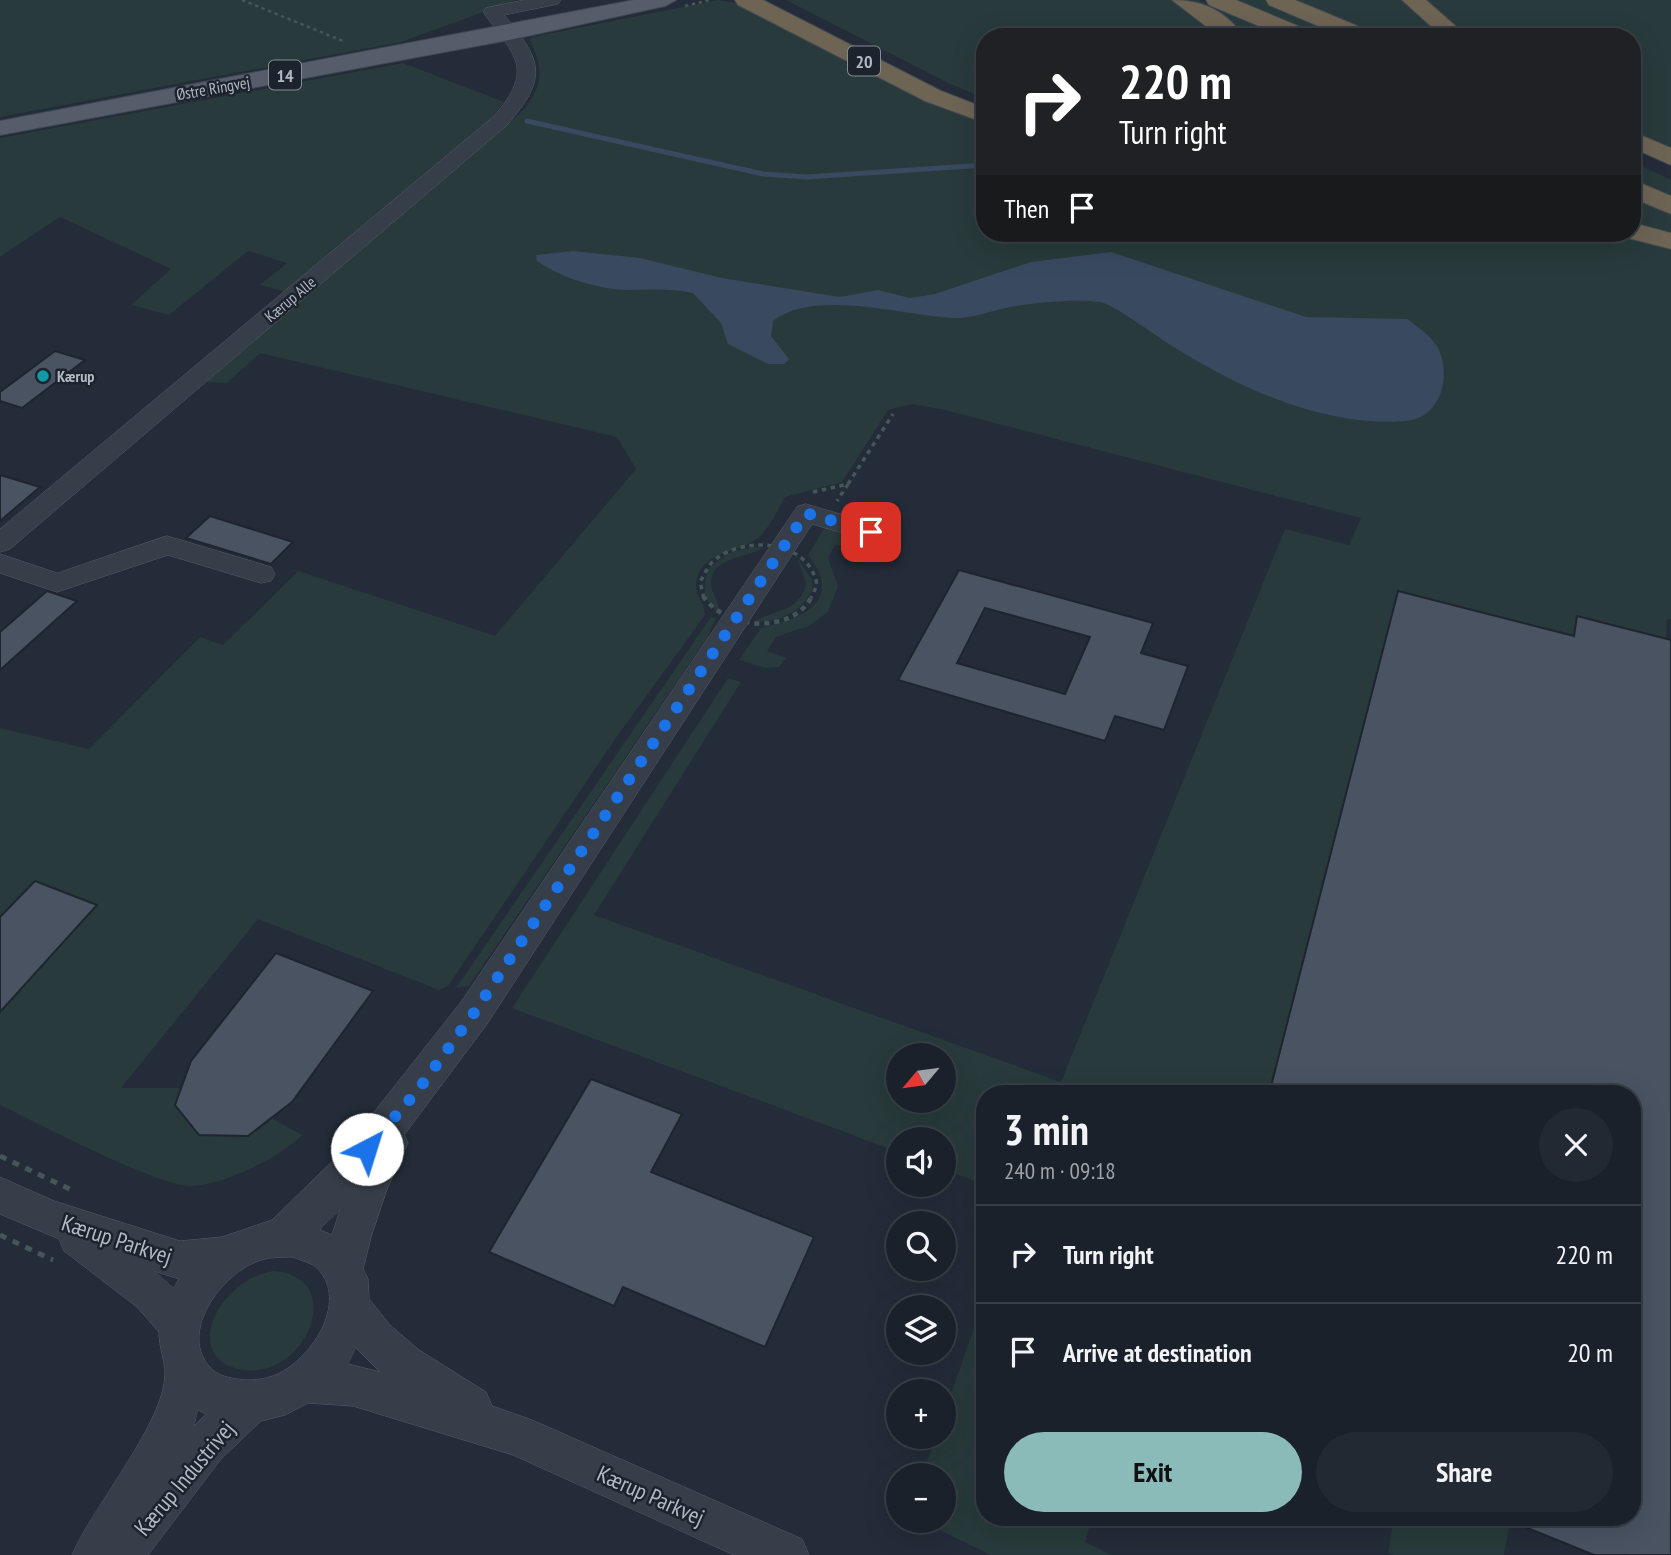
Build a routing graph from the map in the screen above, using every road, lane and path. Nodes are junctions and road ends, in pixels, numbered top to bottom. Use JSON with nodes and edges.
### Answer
{"nodes":[{"id":1,"x":242,"y":0,"type":"edge"},
{"id":2,"x":552,"y":0,"type":"edge"},
{"id":3,"x":665,"y":0,"type":"edge"},
{"id":4,"x":746,"y":0,"type":"edge"},
{"id":5,"x":774,"y":0,"type":"edge"},
{"id":6,"x":1183,"y":0,"type":"edge"},
{"id":7,"x":1217,"y":0,"type":"edge"},
{"id":8,"x":1277,"y":0,"type":"edge"},
{"id":9,"x":1413,"y":0,"type":"edge"},
{"id":10,"x":1224,"y":28,"type":"edge"},
{"id":11,"x":1282,"y":28,"type":"edge"},
{"id":12,"x":1343,"y":28,"type":"edge"},
{"id":13,"x":1446,"y":28,"type":"edge"},
{"id":14,"x":509,"y":33,"type":"junction"},
{"id":15,"x":344,"y":41,"type":"dead end"},
{"id":16,"x":976,"y":101,"type":"edge"},
{"id":17,"x":976,"y":113,"type":"edge"},
{"id":18,"x":0,"y":128,"type":"edge"},
{"id":19,"x":1641,"y":143,"type":"edge"},
{"id":20,"x":1671,"y":158,"type":"edge"},
{"id":21,"x":1641,"y":159,"type":"edge"},
{"id":22,"x":1671,"y":173,"type":"edge"},
{"id":23,"x":1641,"y":192,"type":"edge"},
{"id":24,"x":1671,"y":206,"type":"edge"},
{"id":25,"x":1641,"y":232,"type":"edge"},
{"id":26,"x":1671,"y":241,"type":"edge"},
{"id":27,"x":893,"y":414,"type":"dead end"},
{"id":28,"x":848,"y":484,"type":"dead end"},
{"id":29,"x":871,"y":532,"type":"dead end"},
{"id":30,"x":0,"y":543,"type":"edge"},
{"id":31,"x":0,"y":563,"type":"edge"},
{"id":32,"x":261,"y":574,"type":"dead end"},
{"id":33,"x":418,"y":1090,"type":"junction"},
{"id":34,"x":0,"y":1195,"type":"edge"},
{"id":35,"x":48,"y":1217,"type":"junction"},
{"id":36,"x":281,"y":1238,"type":"junction"},
{"id":37,"x":228,"y":1256,"type":"junction"},
{"id":38,"x":347,"y":1288,"type":"junction"},
{"id":39,"x":180,"y":1324,"type":"junction"},
{"id":40,"x":187,"y":1371,"type":"junction"},
{"id":41,"x":305,"y":1382,"type":"junction"},
{"id":42,"x":250,"y":1402,"type":"junction"},
{"id":43,"x":517,"y":1435,"type":"junction"},
{"id":44,"x":95,"y":1555,"type":"edge"},
{"id":45,"x":120,"y":1555,"type":"edge"},
{"id":46,"x":786,"y":1555,"type":"edge"}],
"edges":[{"from":1,"to":15,"type":"path"},
{"from":2,"to":14,"type":"street"},
{"from":3,"to":14,"type":"main road","name":"Østre Ringvej","number":"14"},
{"from":4,"to":17,"type":"highway","number":"20"},
{"from":5,"to":16,"type":"highway","number":"20"},
{"from":6,"to":10,"type":"highway"},
{"from":7,"to":11,"type":"highway"},
{"from":8,"to":12,"type":"highway"},
{"from":9,"to":13,"type":"highway"},
{"from":14,"to":18,"type":"main road","name":"Østre Ringvej","number":"14"},
{"from":14,"to":30,"type":"street","name":"Kærup Alle"},
{"from":19,"to":20,"type":"highway"},
{"from":21,"to":22,"type":"highway"},
{"from":23,"to":24,"type":"highway"},
{"from":25,"to":26,"type":"highway"},
{"from":27,"to":28,"type":"path"},
{"from":29,"to":33,"type":"street"},
{"from":31,"to":32,"type":"street"},
{"from":33,"to":36,"type":"street"},
{"from":33,"to":38,"type":"street"},
{"from":34,"to":35,"type":"street","name":"Kærup Parkvej"},
{"from":35,"to":37,"type":"street","name":"Kærup Parkvej"},
{"from":35,"to":39,"type":"street","name":"Kærup Parkvej"},
{"from":36,"to":37,"type":"street"},
{"from":36,"to":38,"type":"street"},
{"from":37,"to":39,"type":"street"},
{"from":38,"to":41,"type":"street"},
{"from":38,"to":43,"type":"street","name":"Kærup Parkvej"},
{"from":39,"to":40,"type":"street"},
{"from":40,"to":42,"type":"street"},
{"from":40,"to":44,"type":"street","name":"Kærup Industrivej"},
{"from":41,"to":42,"type":"street"},
{"from":41,"to":43,"type":"street","name":"Kærup Parkvej"},
{"from":42,"to":45,"type":"street","name":"Kærup Industrivej"},
{"from":43,"to":46,"type":"street","name":"Kærup Parkvej"}]}
